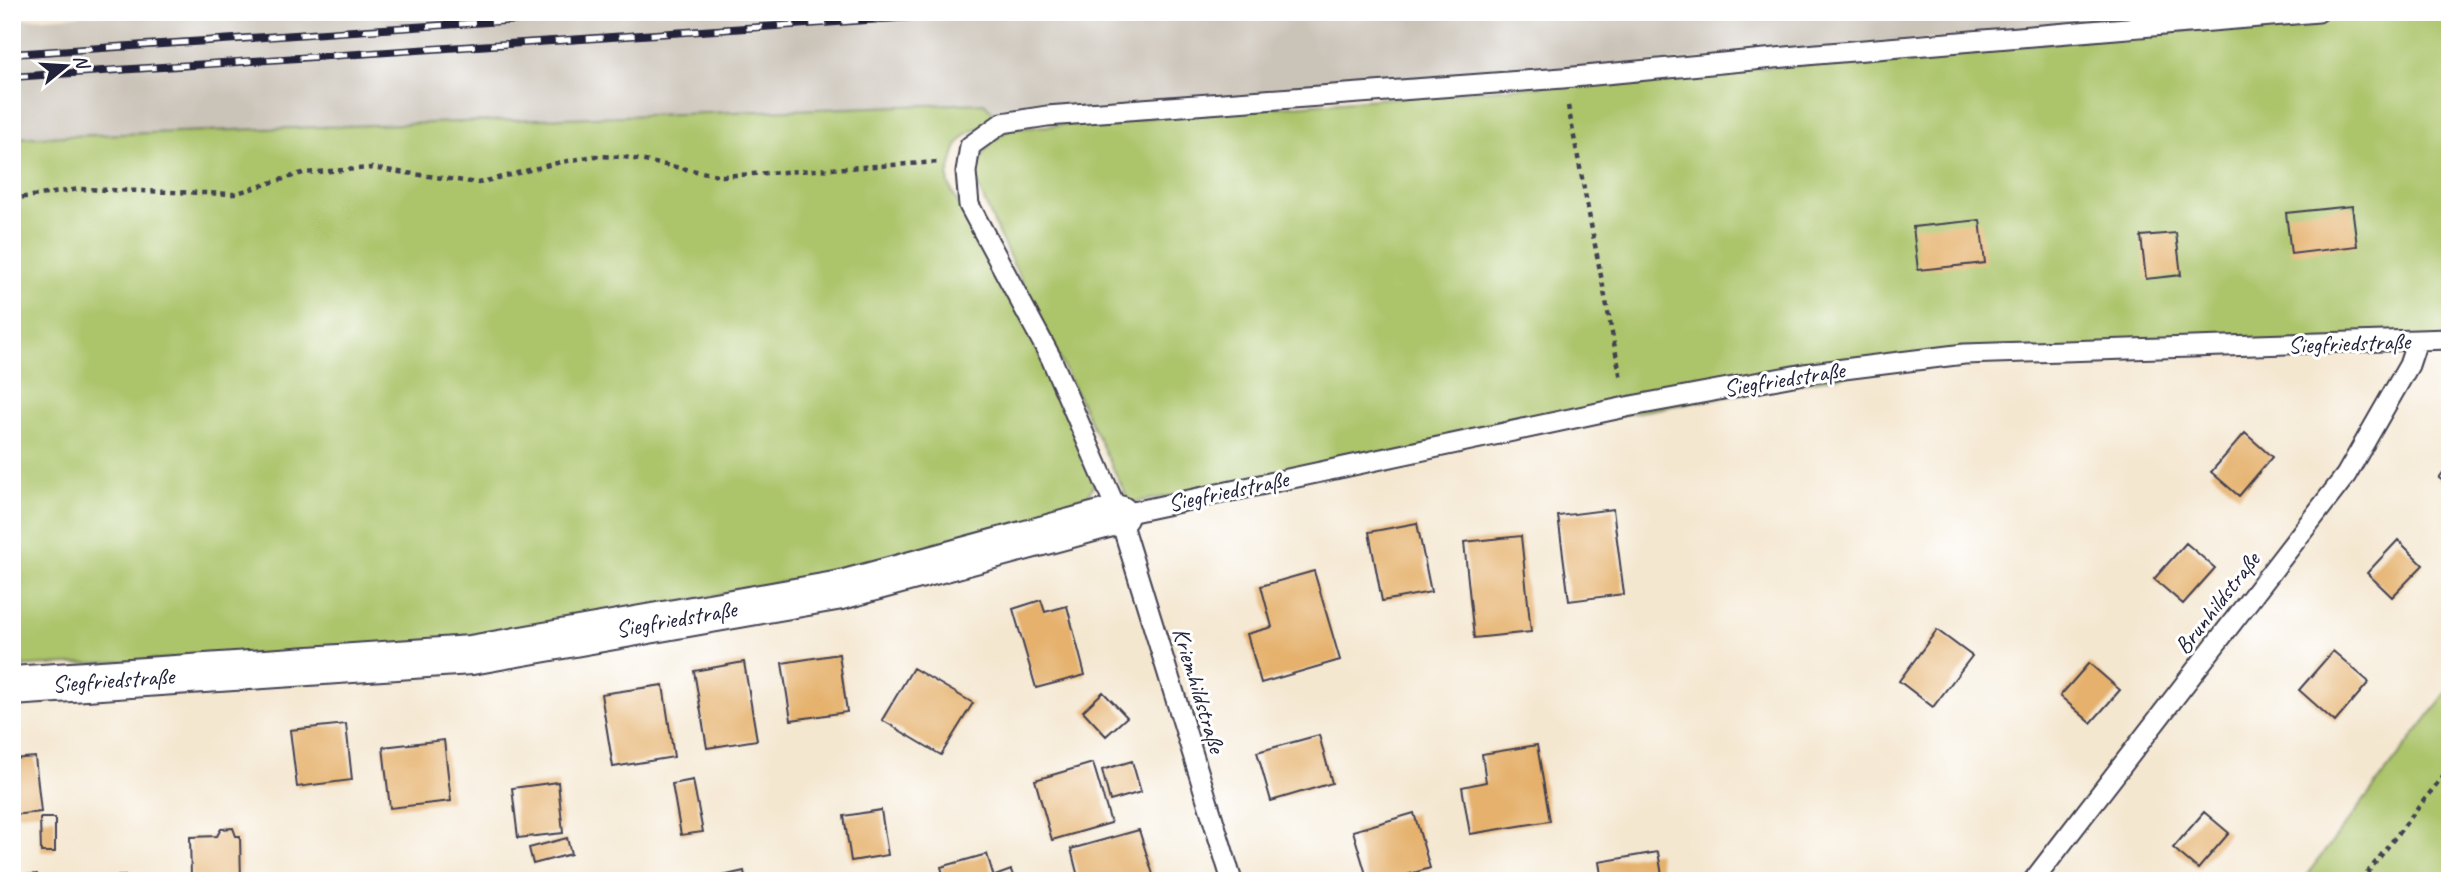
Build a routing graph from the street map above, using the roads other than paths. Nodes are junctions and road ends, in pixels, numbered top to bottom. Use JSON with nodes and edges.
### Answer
{"nodes":[{"id":1,"x":2318,"y":12,"type":"edge"},
{"id":2,"x":2450,"y":340,"type":"edge"},
{"id":3,"x":2417,"y":341,"type":"junction"},
{"id":4,"x":1119,"y":514,"type":"junction"},
{"id":5,"x":12,"y":686,"type":"edge"},
{"id":6,"x":1232,"y":881,"type":"edge"},
{"id":7,"x":2033,"y":881,"type":"edge"}],
"edges":[{"from":1,"to":4,"type":"lane","name":"Kriemhildstraße"},
{"from":2,"to":3,"type":"lane","name":"Siegfriedstraße"},
{"from":3,"to":4,"type":"lane","name":"Siegfriedstraße"},
{"from":3,"to":7,"type":"lane","name":"Brunhildstraße"},
{"from":4,"to":5,"type":"street","name":"Siegfriedstraße"},
{"from":4,"to":6,"type":"lane","name":"Kriemhildstraße"}]}
